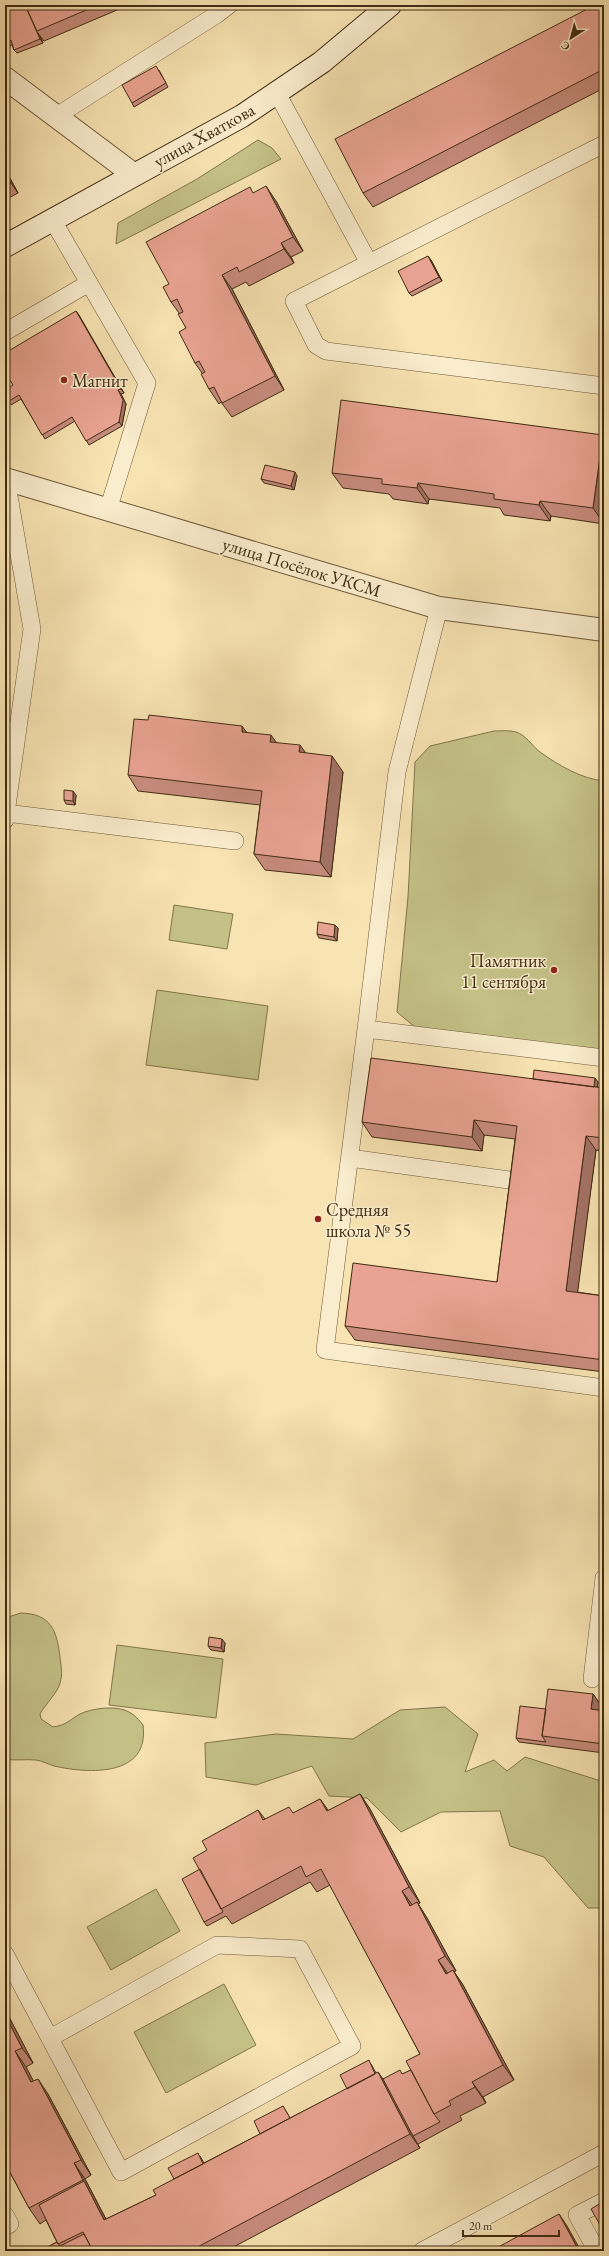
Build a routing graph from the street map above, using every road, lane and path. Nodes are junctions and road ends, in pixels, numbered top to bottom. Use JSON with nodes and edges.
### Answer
{"nodes":[{"id":1,"x":229,"y":5,"type":"edge"},
{"id":2,"x":390,"y":5,"type":"edge"},
{"id":3,"x":5,"y":78,"type":"edge"},
{"id":4,"x":277,"y":93,"type":"junction"},
{"id":5,"x":55,"y":117,"type":"junction"},
{"id":6,"x":604,"y":144,"type":"edge"},
{"id":7,"x":133,"y":174,"type":"junction"},
{"id":8,"x":52,"y":219,"type":"junction"},
{"id":9,"x":5,"y":246,"type":"edge"},
{"id":10,"x":369,"y":263,"type":"junction"},
{"id":11,"x":89,"y":283,"type":"junction"},
{"id":12,"x":5,"y":332,"type":"edge"},
{"id":13,"x":604,"y":386,"type":"edge"},
{"id":14,"x":5,"y":480,"type":"edge"},
{"id":15,"x":108,"y":510,"type":"junction"},
{"id":16,"x":439,"y":608,"type":"junction"},
{"id":17,"x":604,"y":630,"type":"edge"},
{"id":18,"x":6,"y":816,"type":"edge"},
{"id":19,"x":235,"y":841,"type":"dead end"},
{"id":20,"x":366,"y":1029,"type":"junction"},
{"id":21,"x":604,"y":1058,"type":"edge"},
{"id":22,"x":350,"y":1158,"type":"junction"},
{"id":23,"x":510,"y":1180,"type":"edge"},
{"id":24,"x":604,"y":1388,"type":"edge"},
{"id":25,"x":604,"y":1578,"type":"edge"},
{"id":26,"x":592,"y":1679,"type":"dead end"},
{"id":27,"x":5,"y":1954,"type":"edge"},
{"id":28,"x":50,"y":2038,"type":"junction"},
{"id":29,"x":604,"y":2152,"type":"edge"},
{"id":30,"x":604,"y":2200,"type":"edge"},
{"id":31,"x":5,"y":2215,"type":"edge"},
{"id":32,"x":5,"y":2227,"type":"edge"},
{"id":33,"x":422,"y":2251,"type":"edge"},
{"id":34,"x":597,"y":2251,"type":"edge"}],
"edges":[{"from":1,"to":5,"type":"lane"},
{"from":2,"to":4,"type":"street","name":"улица Хваткова"},
{"from":3,"to":5,"type":"street"},
{"from":4,"to":7,"type":"street","name":"улица Хваткова"},
{"from":4,"to":10,"type":"lane"},
{"from":5,"to":7,"type":"street"},
{"from":6,"to":10,"type":"lane"},
{"from":7,"to":8,"type":"street","name":"улица Хваткова"},
{"from":8,"to":9,"type":"street","name":"улица Хваткова"},
{"from":8,"to":11,"type":"lane"},
{"from":10,"to":13,"type":"lane"},
{"from":11,"to":12,"type":"lane"},
{"from":11,"to":15,"type":"lane"},
{"from":14,"to":15,"type":"street","name":"улица Посёлок УКСМ"},
{"from":14,"to":18,"type":"lane"},
{"from":15,"to":16,"type":"street","name":"улица Посёлок УКСМ"},
{"from":16,"to":17,"type":"street","name":"улица Посёлок УКСМ"},
{"from":16,"to":20,"type":"lane"},
{"from":18,"to":19,"type":"lane"},
{"from":20,"to":21,"type":"lane"},
{"from":20,"to":22,"type":"lane"},
{"from":22,"to":23,"type":"lane"},
{"from":22,"to":24,"type":"lane"},
{"from":25,"to":26,"type":"lane"},
{"from":27,"to":28,"type":"lane"},
{"from":28,"to":28,"type":"lane"},
{"from":29,"to":33,"type":"lane"},
{"from":30,"to":34,"type":"lane"},
{"from":31,"to":32,"type":"lane"}]}
